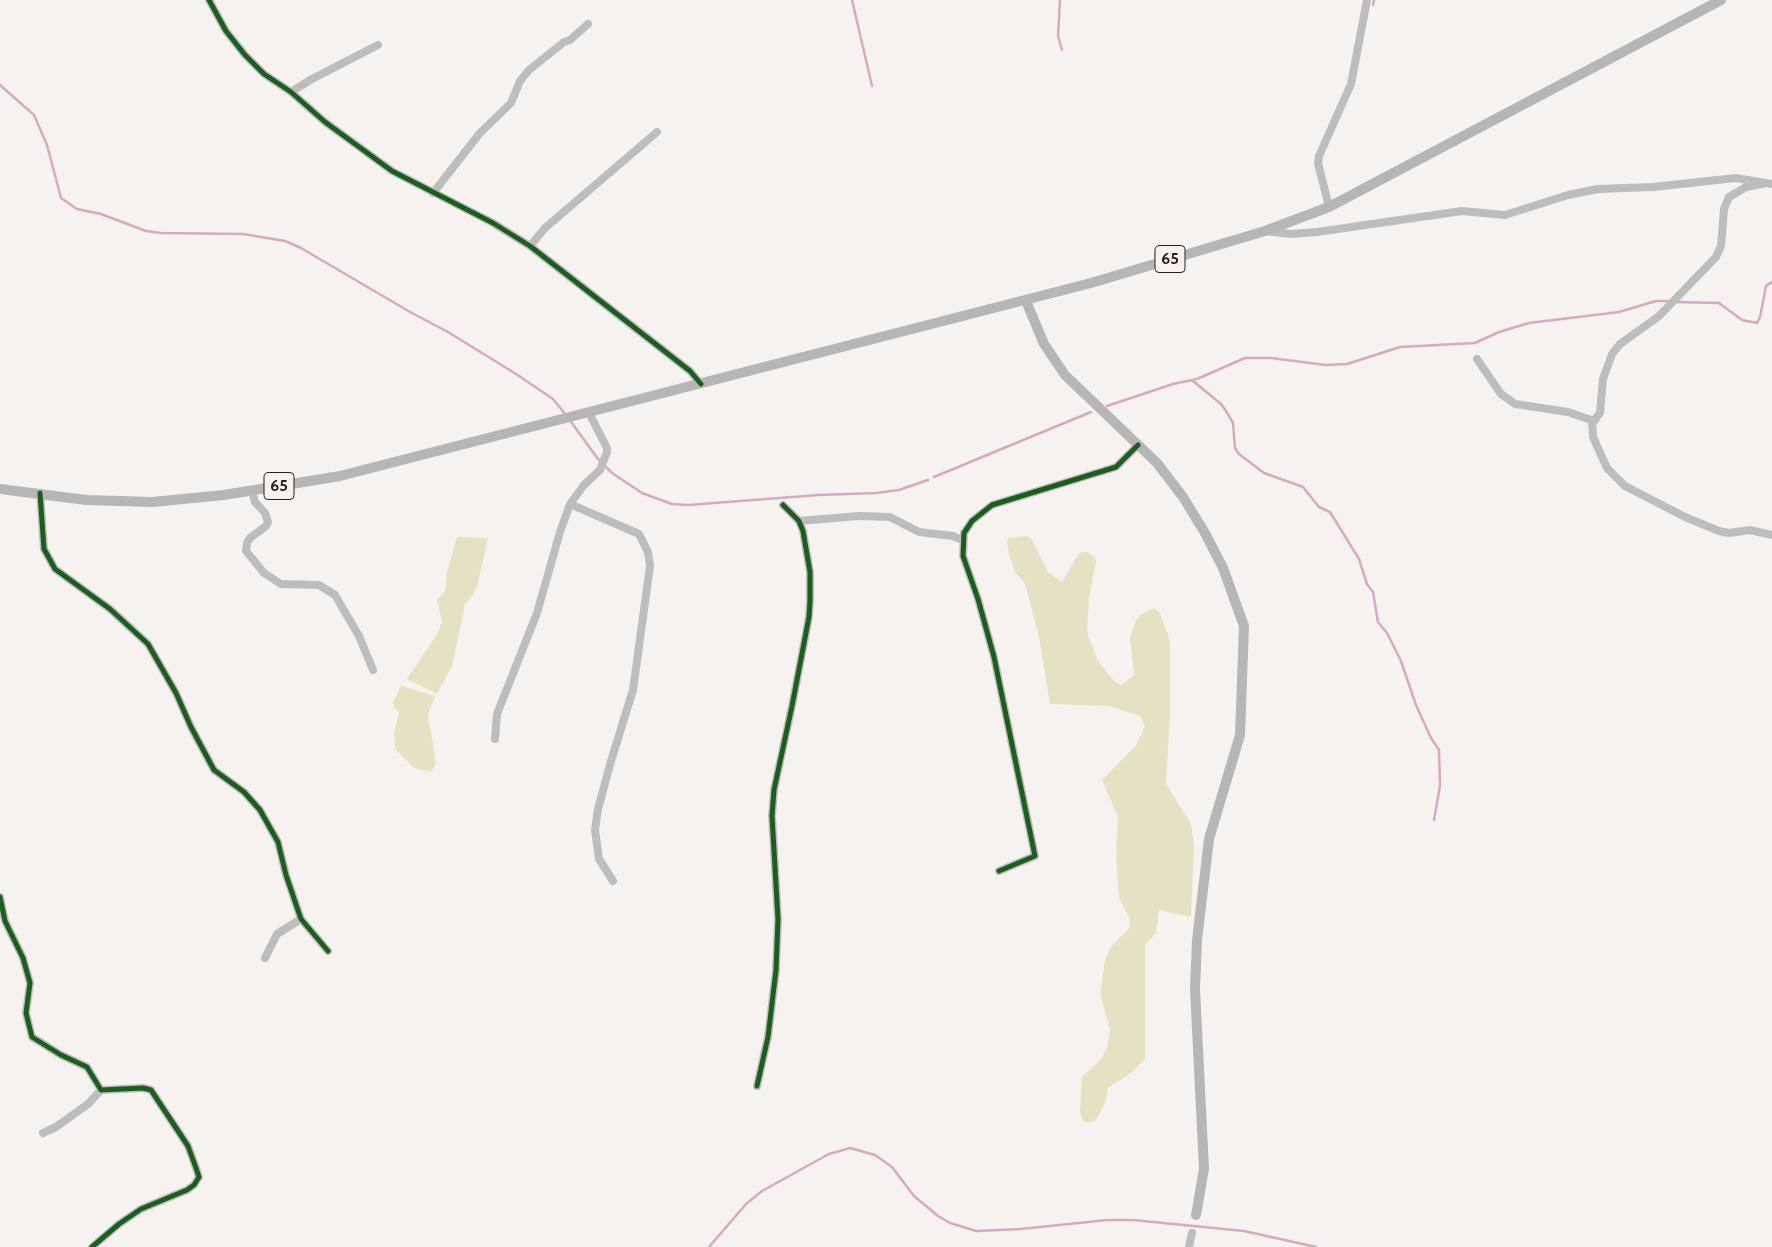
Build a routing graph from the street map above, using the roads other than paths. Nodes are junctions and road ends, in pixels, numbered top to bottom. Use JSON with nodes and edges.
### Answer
{"nodes":[{"id":1,"x":209,"y":0,"type":"edge"},
{"id":2,"x":1367,"y":0,"type":"edge"},
{"id":3,"x":1721,"y":0,"type":"edge"},
{"id":4,"x":588,"y":24,"type":"dead end"},
{"id":5,"x":378,"y":45,"type":"dead end"},
{"id":6,"x":291,"y":92,"type":"junction"},
{"id":7,"x":656,"y":132,"type":"dead end"},
{"id":8,"x":1769,"y":183,"type":"edge"},
{"id":9,"x":433,"y":193,"type":"junction"},
{"id":10,"x":1329,"y":207,"type":"junction"},
{"id":11,"x":1265,"y":231,"type":"junction"},
{"id":12,"x":530,"y":246,"type":"junction"},
{"id":13,"x":1026,"y":301,"type":"junction"},
{"id":14,"x":1477,"y":359,"type":"dead end"},
{"id":15,"x":701,"y":384,"type":"junction"},
{"id":16,"x":584,"y":413,"type":"junction"},
{"id":17,"x":1592,"y":420,"type":"junction"},
{"id":18,"x":1138,"y":445,"type":"junction"},
{"id":19,"x":0,"y":489,"type":"edge"},
{"id":20,"x":252,"y":491,"type":"junction"},
{"id":21,"x":40,"y":493,"type":"junction"},
{"id":22,"x":570,"y":504,"type":"junction"},
{"id":23,"x":783,"y":505,"type":"dead end"},
{"id":24,"x":799,"y":521,"type":"junction"},
{"id":25,"x":1772,"y":535,"type":"edge"},
{"id":26,"x":962,"y":540,"type":"junction"},
{"id":27,"x":373,"y":670,"type":"dead end"},
{"id":28,"x":495,"y":739,"type":"dead end"},
{"id":29,"x":999,"y":871,"type":"dead end"},
{"id":30,"x":613,"y":881,"type":"dead end"},
{"id":31,"x":0,"y":897,"type":"edge"},
{"id":32,"x":301,"y":919,"type":"junction"},
{"id":33,"x":328,"y":952,"type":"dead end"},
{"id":34,"x":265,"y":958,"type":"dead end"},
{"id":35,"x":757,"y":1086,"type":"dead end"},
{"id":36,"x":101,"y":1090,"type":"junction"},
{"id":37,"x":43,"y":1133,"type":"dead end"},
{"id":38,"x":1196,"y":1215,"type":"dead end"},
{"id":39,"x":1192,"y":1233,"type":"dead end"},
{"id":40,"x":92,"y":1247,"type":"edge"},
{"id":41,"x":1189,"y":1247,"type":"edge"}],
"edges":[{"from":1,"to":6,"type":"street"},
{"from":2,"to":10,"type":"street"},
{"from":3,"to":10,"type":"main road","number":"65"},
{"from":4,"to":9,"type":"street"},
{"from":5,"to":6,"type":"street"},
{"from":6,"to":9,"type":"street"},
{"from":7,"to":12,"type":"street"},
{"from":8,"to":11,"type":"street"},
{"from":8,"to":17,"type":"street"},
{"from":9,"to":12,"type":"street"},
{"from":10,"to":11,"type":"main road","number":"65"},
{"from":11,"to":13,"type":"main road","number":"65"},
{"from":12,"to":15,"type":"street"},
{"from":13,"to":15,"type":"main road","number":"65"},
{"from":13,"to":18,"type":"main road"},
{"from":14,"to":17,"type":"street"},
{"from":15,"to":16,"type":"main road","number":"65"},
{"from":16,"to":20,"type":"main road","number":"65"},
{"from":16,"to":22,"type":"street"},
{"from":17,"to":25,"type":"street"},
{"from":18,"to":26,"type":"street"},
{"from":18,"to":38,"type":"main road"},
{"from":19,"to":21,"type":"main road","number":"65"},
{"from":20,"to":21,"type":"main road","number":"65"},
{"from":20,"to":27,"type":"street"},
{"from":21,"to":32,"type":"street"},
{"from":22,"to":28,"type":"street"},
{"from":22,"to":30,"type":"street"},
{"from":23,"to":24,"type":"street"},
{"from":24,"to":26,"type":"street"},
{"from":24,"to":35,"type":"street"},
{"from":26,"to":29,"type":"street"},
{"from":31,"to":36,"type":"street"},
{"from":32,"to":33,"type":"street"},
{"from":32,"to":34,"type":"street"},
{"from":36,"to":37,"type":"street"},
{"from":36,"to":40,"type":"street"},
{"from":39,"to":41,"type":"street"}]}
